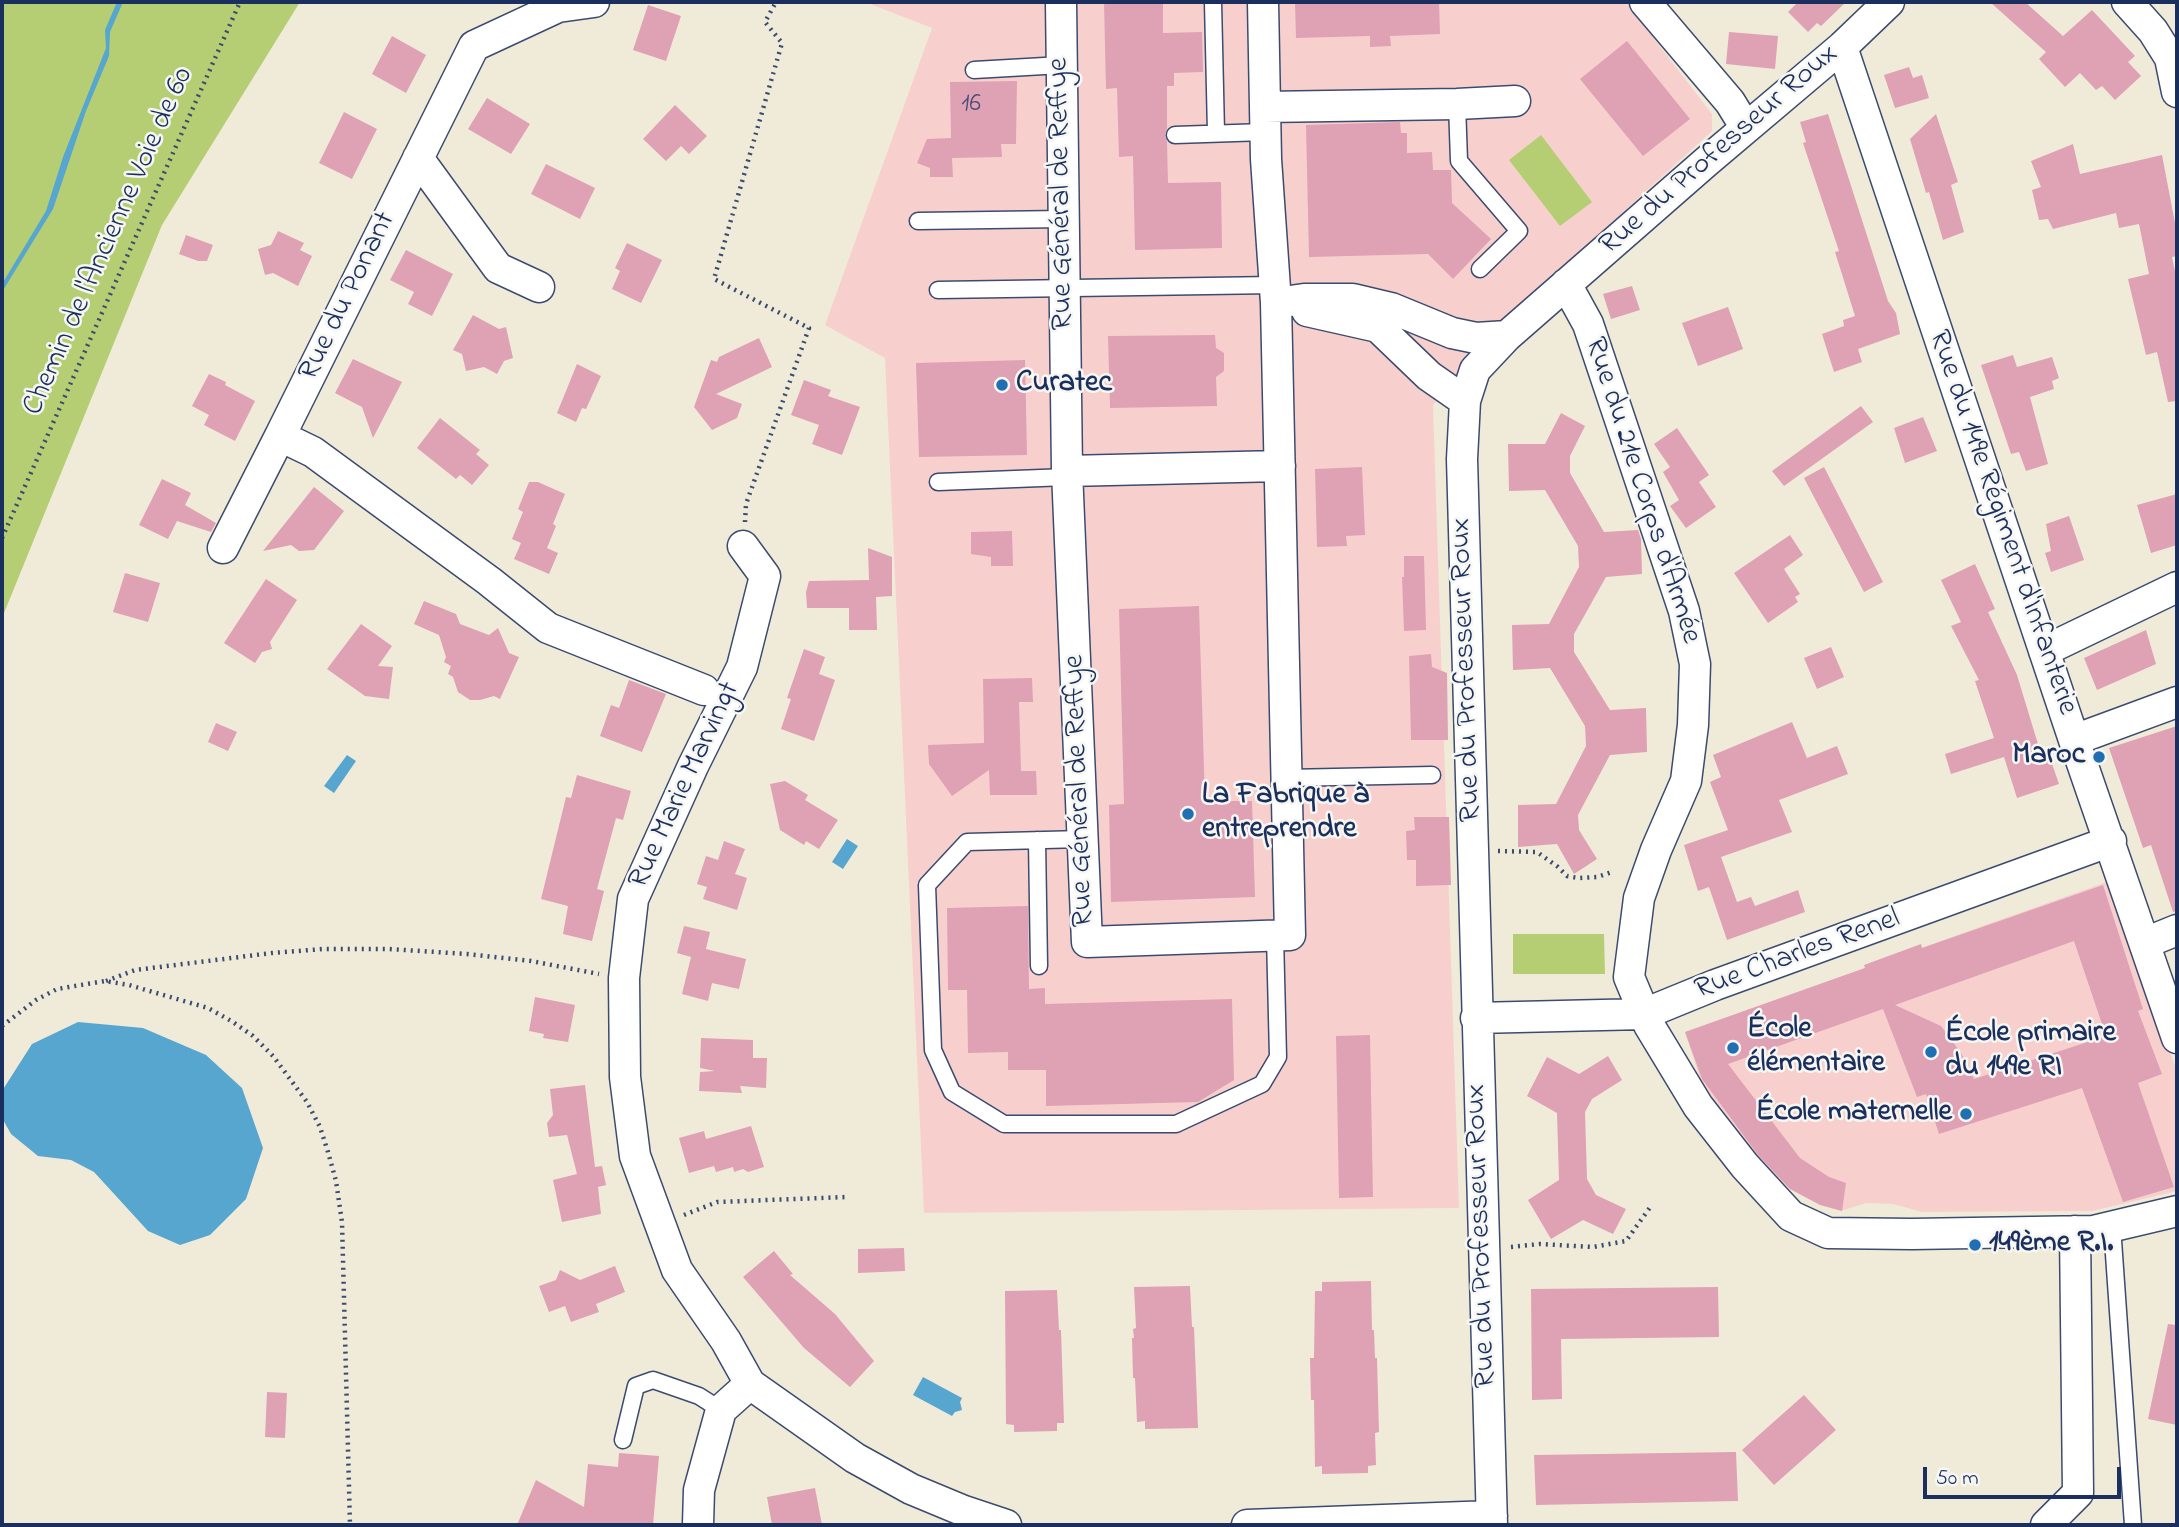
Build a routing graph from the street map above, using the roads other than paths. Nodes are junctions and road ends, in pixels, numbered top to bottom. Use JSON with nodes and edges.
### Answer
{"nodes":[{"id":1,"x":594,"y":2,"type":"edge"},
{"id":2,"x":1061,"y":2,"type":"edge"},
{"id":3,"x":1213,"y":2,"type":"edge"},
{"id":4,"x":1263,"y":2,"type":"edge"},
{"id":5,"x":1644,"y":2,"type":"edge"},
{"id":6,"x":1889,"y":2,"type":"edge"},
{"id":7,"x":2127,"y":2,"type":"edge"},
{"id":8,"x":558,"y":4,"type":"edge"},
{"id":9,"x":1842,"y":47,"type":"junction"},
{"id":10,"x":1062,"y":65,"type":"junction"},
{"id":11,"x":974,"y":70,"type":"dead end"},
{"id":12,"x":2177,"y":92,"type":"edge"},
{"id":13,"x":1515,"y":101,"type":"dead end"},
{"id":14,"x":1457,"y":104,"type":"junction"},
{"id":15,"x":1265,"y":120,"type":"junction"},
{"id":16,"x":1746,"y":128,"type":"junction"},
{"id":17,"x":1216,"y":133,"type":"junction"},
{"id":18,"x":1175,"y":135,"type":"dead end"},
{"id":19,"x":418,"y":158,"type":"junction"},
{"id":20,"x":1064,"y":219,"type":"junction"},
{"id":21,"x":918,"y":221,"type":"dead end"},
{"id":22,"x":1480,"y":269,"type":"dead end"},
{"id":23,"x":1566,"y":284,"type":"junction"},
{"id":24,"x":539,"y":287,"type":"dead end"},
{"id":25,"x":1065,"y":287,"type":"junction"},
{"id":26,"x":938,"y":290,"type":"dead end"},
{"id":27,"x":1275,"y":294,"type":"junction"},
{"id":28,"x":1507,"y":336,"type":"junction"},
{"id":29,"x":1465,"y":401,"type":"junction"},
{"id":30,"x":280,"y":436,"type":"junction"},
{"id":31,"x":1280,"y":466,"type":"junction"},
{"id":32,"x":1067,"y":474,"type":"junction"},
{"id":33,"x":938,"y":482,"type":"dead end"},
{"id":34,"x":743,"y":545,"type":"road end"},
{"id":35,"x":223,"y":548,"type":"dead end"},
{"id":36,"x":2177,"y":587,"type":"edge"},
{"id":37,"x":2044,"y":651,"type":"junction"},
{"id":38,"x":704,"y":690,"type":"dead end"},
{"id":39,"x":2177,"y":702,"type":"edge"},
{"id":40,"x":2074,"y":740,"type":"junction"},
{"id":41,"x":1432,"y":775,"type":"dead end"},
{"id":42,"x":1287,"y":778,"type":"junction"},
{"id":43,"x":1083,"y":839,"type":"junction"},
{"id":44,"x":1037,"y":840,"type":"junction"},
{"id":45,"x":2111,"y":841,"type":"junction"},
{"id":46,"x":2177,"y":930,"type":"edge"},
{"id":47,"x":1275,"y":936,"type":"junction"},
{"id":48,"x":2145,"y":943,"type":"junction"},
{"id":49,"x":1039,"y":966,"type":"dead end"},
{"id":50,"x":1644,"y":1014,"type":"junction"},
{"id":51,"x":1476,"y":1018,"type":"junction"},
{"id":52,"x":2177,"y":1038,"type":"edge"},
{"id":53,"x":2177,"y":1211,"type":"edge"},
{"id":54,"x":2112,"y":1226,"type":"junction"},
{"id":55,"x":2075,"y":1231,"type":"junction"},
{"id":56,"x":750,"y":1384,"type":"junction"},
{"id":57,"x":722,"y":1410,"type":"junction"},
{"id":58,"x":623,"y":1440,"type":"dead end"},
{"id":59,"x":1492,"y":1521,"type":"edge"},
{"id":60,"x":1417,"y":1522,"type":"edge"},
{"id":61,"x":698,"y":1525,"type":"edge"},
{"id":62,"x":1006,"y":1525,"type":"edge"},
{"id":63,"x":1247,"y":1525,"type":"edge"},
{"id":64,"x":2046,"y":1525,"type":"edge"},
{"id":65,"x":2133,"y":1525,"type":"edge"}],
"edges":[{"from":1,"to":8,"type":"street","name":"Rue du Ponant"},
{"from":2,"to":10,"type":"street","name":"Rue Général de Reffye"},
{"from":3,"to":17,"type":"lane"},
{"from":4,"to":15,"type":"street"},
{"from":5,"to":16,"type":"street"},
{"from":6,"to":9,"type":"street","name":"Rue du Professeur Roux"},
{"from":7,"to":12,"type":"street"},
{"from":8,"to":19,"type":"street","name":"Rue du Ponant"},
{"from":9,"to":16,"type":"street","name":"Rue du Professeur Roux"},
{"from":9,"to":37,"type":"street","name":"Rue du 149e Régiment d'Infanterie"},
{"from":10,"to":11,"type":"lane"},
{"from":10,"to":20,"type":"street","name":"Rue Général de Reffye"},
{"from":13,"to":14,"type":"street"},
{"from":14,"to":15,"type":"street"},
{"from":14,"to":22,"type":"lane"},
{"from":15,"to":17,"type":"lane"},
{"from":15,"to":27,"type":"street"},
{"from":16,"to":23,"type":"street","name":"Rue du Professeur Roux"},
{"from":17,"to":18,"type":"lane"},
{"from":19,"to":24,"type":"street"},
{"from":19,"to":30,"type":"street","name":"Rue du Ponant"},
{"from":20,"to":21,"type":"lane"},
{"from":20,"to":25,"type":"street","name":"Rue Général de Reffye"},
{"from":23,"to":28,"type":"street","name":"Rue du Professeur Roux"},
{"from":23,"to":50,"type":"street","name":"Rue du 21e Corps d'Armée"},
{"from":25,"to":26,"type":"lane"},
{"from":25,"to":27,"type":"lane"},
{"from":25,"to":32,"type":"street","name":"Rue Général de Reffye"},
{"from":27,"to":28,"type":"street"},
{"from":27,"to":29,"type":"street"},
{"from":27,"to":31,"type":"street"},
{"from":28,"to":29,"type":"street","name":"Rue du Professeur Roux"},
{"from":29,"to":51,"type":"street","name":"Rue du Professeur Roux"},
{"from":30,"to":35,"type":"street","name":"Rue du Ponant"},
{"from":30,"to":38,"type":"street"},
{"from":31,"to":32,"type":"street"},
{"from":31,"to":42,"type":"street"},
{"from":32,"to":33,"type":"lane"},
{"from":32,"to":43,"type":"street","name":"Rue Général de Reffye"},
{"from":34,"to":56,"type":"street","name":"Rue Marie Marvingt"},
{"from":36,"to":37,"type":"street"},
{"from":37,"to":40,"type":"street","name":"Rue du 149e Régiment d'Infanterie"},
{"from":39,"to":40,"type":"street"},
{"from":40,"to":45,"type":"street","name":"Rue du 149e Régiment d'Infanterie"},
{"from":41,"to":42,"type":"lane"},
{"from":42,"to":47,"type":"street"},
{"from":43,"to":44,"type":"lane"},
{"from":43,"to":47,"type":"street","name":"Rue Général de Reffye"},
{"from":44,"to":47,"type":"lane"},
{"from":44,"to":49,"type":"lane"},
{"from":45,"to":48,"type":"street","name":"Rue du 149e Régiment d'Infanterie"},
{"from":45,"to":50,"type":"street","name":"Rue Charles Renel"},
{"from":46,"to":48,"type":"street"},
{"from":48,"to":52,"type":"street","name":"Rue du 149e Régiment d'Infanterie"},
{"from":50,"to":51,"type":"street","name":"Rue Charles Renel"},
{"from":50,"to":55,"type":"street","name":"Rue du 21e Corps d'Armée"},
{"from":51,"to":59,"type":"street","name":"Rue du Professeur Roux"},
{"from":53,"to":54,"type":"street","name":"Rue du 21e Corps d'Armée"},
{"from":54,"to":55,"type":"street","name":"Rue du 21e Corps d'Armée"},
{"from":54,"to":65,"type":"lane"},
{"from":55,"to":64,"type":"street"},
{"from":56,"to":57,"type":"street"},
{"from":56,"to":62,"type":"street","name":"Rue Marie Marvingt"},
{"from":57,"to":58,"type":"lane"},
{"from":57,"to":61,"type":"street"},
{"from":59,"to":60,"type":"street"},
{"from":60,"to":63,"type":"street"}]}
